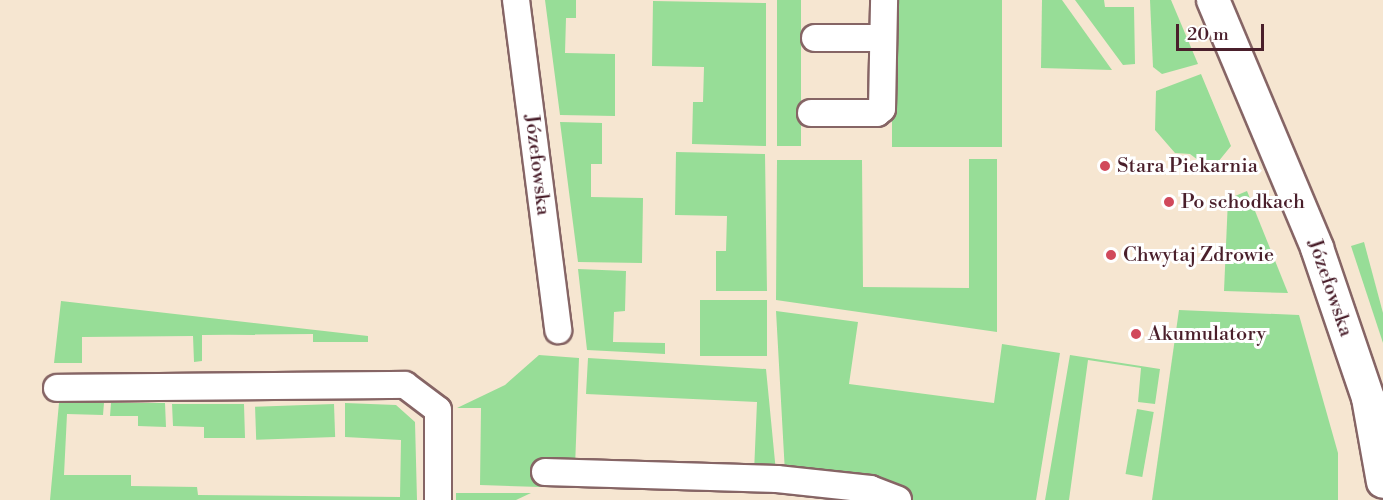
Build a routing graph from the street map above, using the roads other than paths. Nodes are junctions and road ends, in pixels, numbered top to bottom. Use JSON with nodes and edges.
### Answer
{"nodes":[{"id":1,"x":516,"y":0,"type":"edge"},
{"id":2,"x":884,"y":0,"type":"edge"},
{"id":3,"x":1219,"y":1,"type":"edge"},
{"id":4,"x":815,"y":38,"type":"dead end"},
{"id":5,"x":883,"y":38,"type":"junction"},
{"id":6,"x":811,"y":113,"type":"dead end"},
{"id":7,"x":558,"y":330,"type":"dead end"},
{"id":8,"x":57,"y":388,"type":"dead end"},
{"id":9,"x":545,"y":472,"type":"dead end"},
{"id":10,"x":1383,"y":482,"type":"edge"},
{"id":11,"x":438,"y":500,"type":"edge"},
{"id":12,"x":898,"y":500,"type":"edge"}],
"edges":[{"from":1,"to":7,"type":"street","name":"Józefowska"},
{"from":2,"to":5,"type":"street"},
{"from":3,"to":10,"type":"street","name":"Józefowska"},
{"from":4,"to":5,"type":"street"},
{"from":5,"to":6,"type":"street"},
{"from":8,"to":11,"type":"street"},
{"from":9,"to":12,"type":"street"}]}
